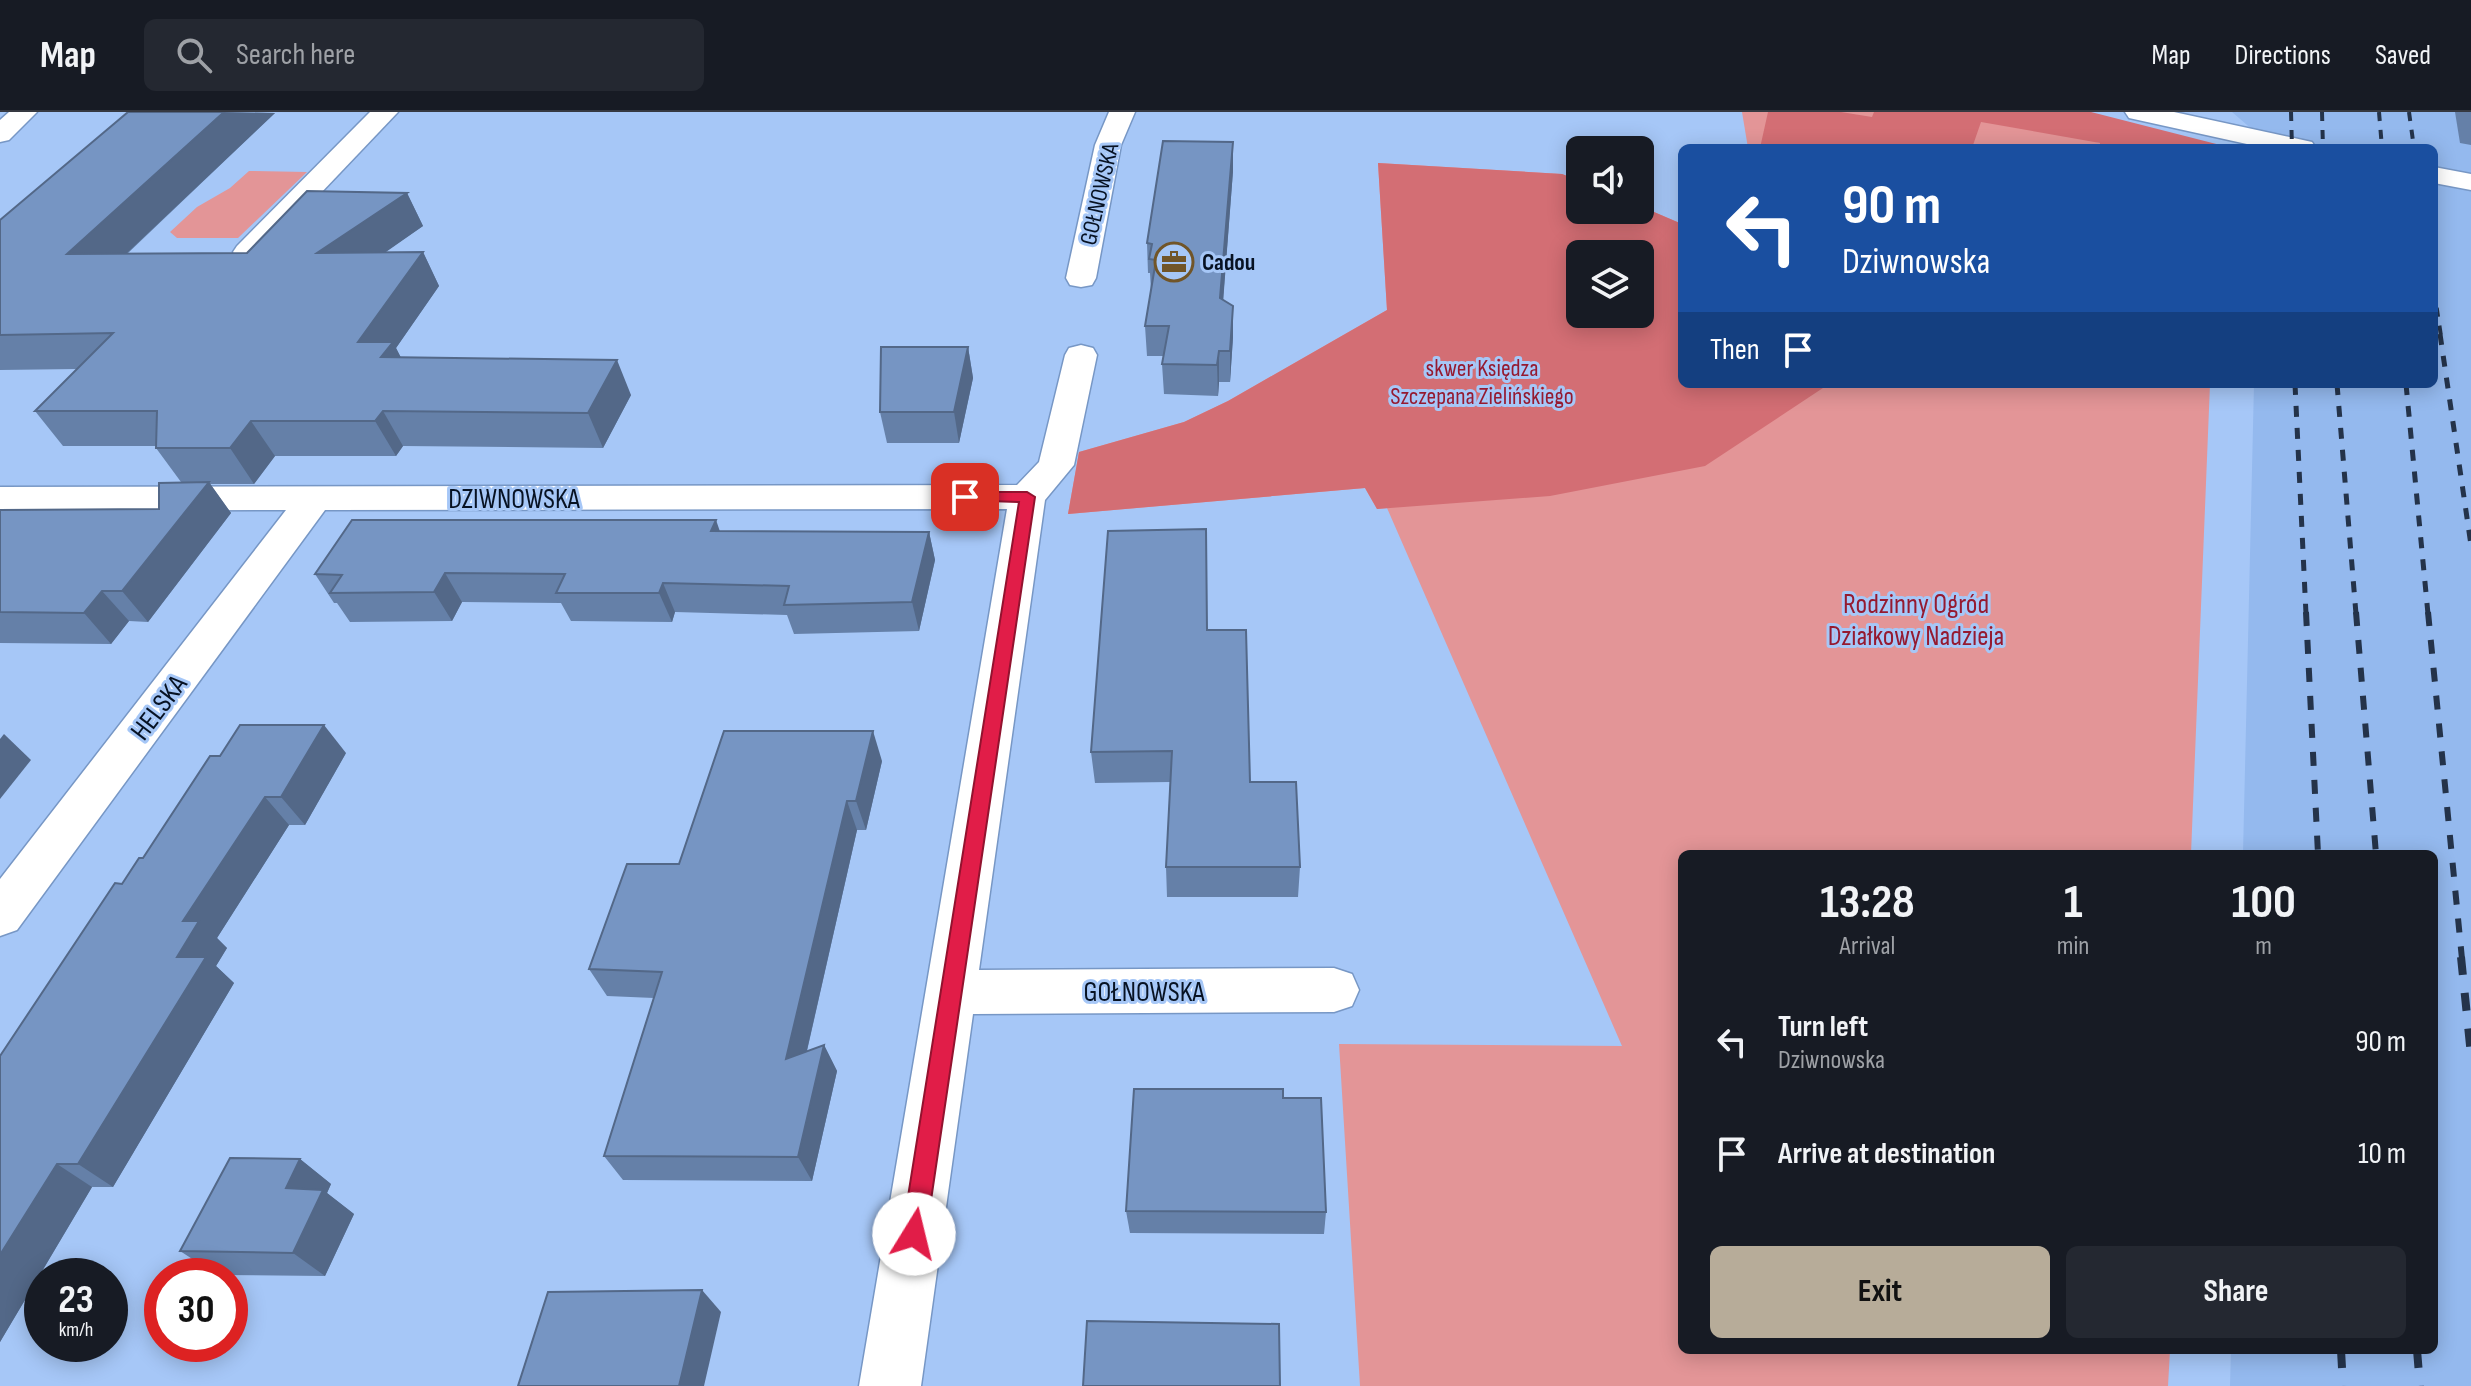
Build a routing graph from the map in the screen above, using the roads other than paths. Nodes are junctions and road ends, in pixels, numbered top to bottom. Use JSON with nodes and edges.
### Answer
{"nodes":[{"id":1,"x":24,"y":112,"type":"edge"},
{"id":2,"x":385,"y":112,"type":"edge"},
{"id":3,"x":1122,"y":112,"type":"edge"},
{"id":4,"x":2138,"y":112,"type":"edge"},
{"id":5,"x":0,"y":134,"type":"edge"},
{"id":6,"x":2284,"y":144,"type":"edge"},
{"id":7,"x":2438,"y":176,"type":"edge"},
{"id":8,"x":2471,"y":182,"type":"edge"},
{"id":9,"x":248,"y":252,"type":"edge"},
{"id":10,"x":1081,"y":278,"type":"dead end"},
{"id":11,"x":1081,"y":355,"type":"dead end"},
{"id":12,"x":1027,"y":497,"type":"junction"},
{"id":13,"x":315,"y":498,"type":"junction"},
{"id":14,"x":0,"y":499,"type":"edge"},
{"id":15,"x":0,"y":916,"type":"edge"},
{"id":16,"x":1334,"y":990,"type":"dead end"},
{"id":17,"x":953,"y":992,"type":"junction"},
{"id":18,"x":890,"y":1386,"type":"edge"}],
"edges":[{"from":1,"to":5,"type":"street"},
{"from":2,"to":9,"type":"street"},
{"from":3,"to":10,"type":"street","name":"GOŁNOWSKA"},
{"from":4,"to":6,"type":"street"},
{"from":7,"to":8,"type":"street"},
{"from":11,"to":12,"type":"street"},
{"from":12,"to":13,"type":"street","name":"DZIWNOWSKA"},
{"from":12,"to":17,"type":"street"},
{"from":13,"to":14,"type":"street","name":"DZIWNOWSKA"},
{"from":13,"to":15,"type":"street","name":"HELSKA"},
{"from":16,"to":17,"type":"street","name":"GOŁNOWSKA"},
{"from":17,"to":18,"type":"street"}]}
